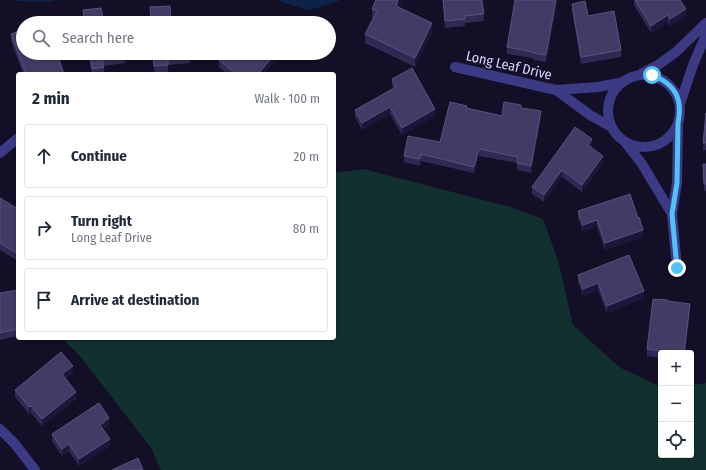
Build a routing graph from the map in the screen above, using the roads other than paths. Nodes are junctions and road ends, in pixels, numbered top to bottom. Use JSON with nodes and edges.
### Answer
{"nodes":[{"id":1,"x":706,"y":23,"type":"edge"},
{"id":2,"x":706,"y":35,"type":"edge"},
{"id":3,"x":455,"y":67,"type":"dead end"},
{"id":4,"x":641,"y":74,"type":"junction"},
{"id":5,"x":619,"y":83,"type":"junction"},
{"id":6,"x":556,"y":90,"type":"junction"},
{"id":7,"x":680,"y":104,"type":"junction"},
{"id":8,"x":678,"y":123,"type":"junction"},
{"id":9,"x":611,"y":127,"type":"junction"},
{"id":10,"x":16,"y":140,"type":"edge"},
{"id":11,"x":625,"y":142,"type":"junction"},
{"id":12,"x":0,"y":153,"type":"edge"},
{"id":13,"x":672,"y":214,"type":"junction"},
{"id":14,"x":677,"y":268,"type":"dead end"},
{"id":15,"x":0,"y":429,"type":"edge"},
{"id":16,"x":35,"y":470,"type":"edge"}],
"edges":[{"from":1,"to":4,"type":"street"},
{"from":2,"to":7,"type":"street"},
{"from":3,"to":6,"type":"street","name":"Long Leaf Drive"},
{"from":4,"to":5,"type":"street"},
{"from":4,"to":7,"type":"street"},
{"from":5,"to":6,"type":"street","name":"Long Leaf Drive"},
{"from":5,"to":9,"type":"street"},
{"from":6,"to":9,"type":"street","name":"Long Leaf Drive"},
{"from":7,"to":8,"type":"street"},
{"from":8,"to":11,"type":"street"},
{"from":8,"to":13,"type":"street"},
{"from":9,"to":11,"type":"street"},
{"from":10,"to":12,"type":"street"},
{"from":11,"to":13,"type":"street"},
{"from":13,"to":14,"type":"street"},
{"from":15,"to":16,"type":"street"}]}
